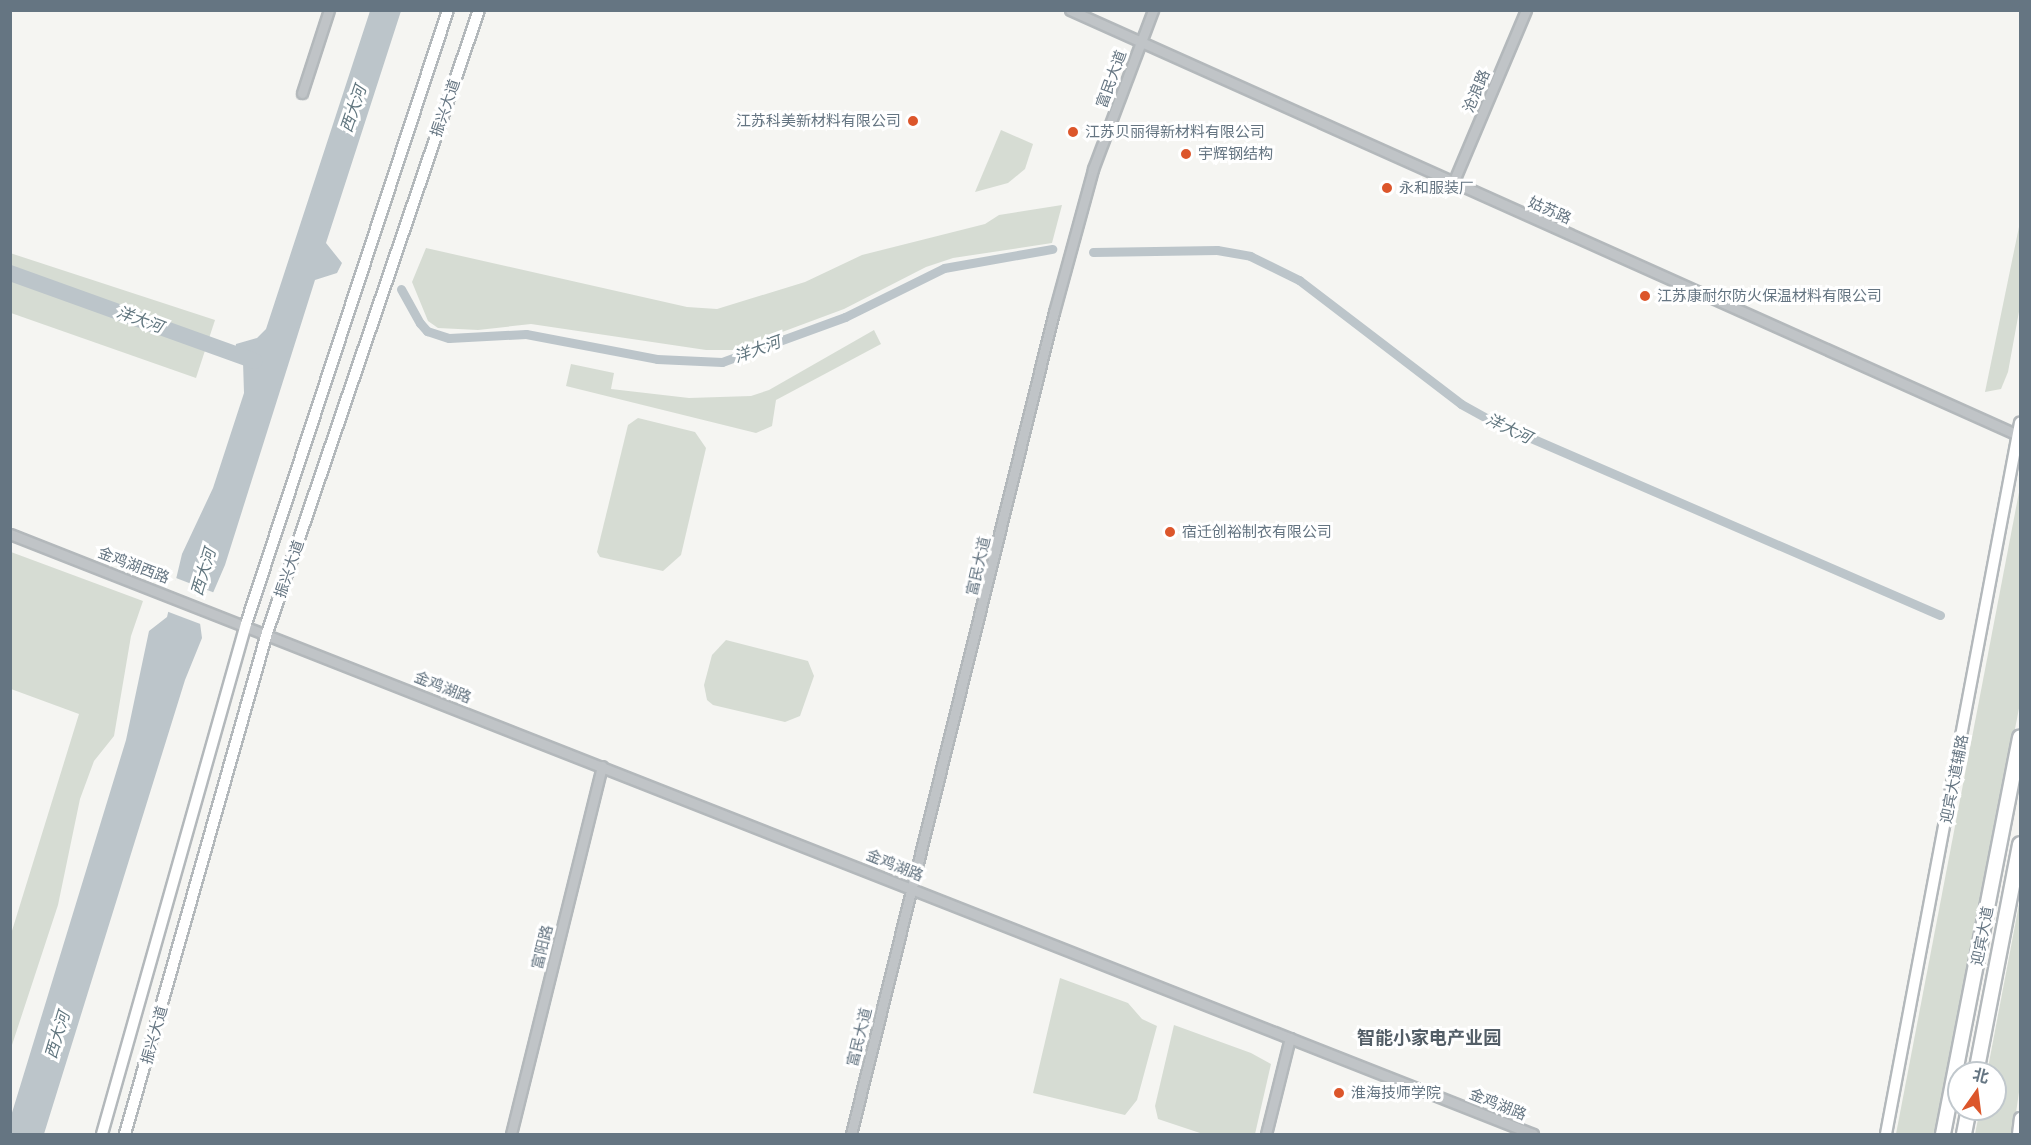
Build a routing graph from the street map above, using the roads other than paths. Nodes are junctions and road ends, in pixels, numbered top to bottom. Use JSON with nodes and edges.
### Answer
{"nodes":[{"id":1,"x":329,"y":10,"type":"edge"},
{"id":2,"x":448,"y":10,"type":"edge"},
{"id":3,"x":479,"y":10,"type":"edge"},
{"id":4,"x":1070,"y":10,"type":"edge"},
{"id":5,"x":1153,"y":10,"type":"edge"},
{"id":6,"x":1526,"y":10,"type":"edge"},
{"id":7,"x":1140,"y":42,"type":"junction"},
{"id":8,"x":302,"y":93,"type":"dead end"},
{"id":9,"x":1453,"y":183,"type":"junction"},
{"id":10,"x":2019,"y":429,"type":"edge"},
{"id":11,"x":10,"y":534,"type":"edge"},
{"id":12,"x":246,"y":624,"type":"junction"},
{"id":13,"x":267,"y":633,"type":"junction"},
{"id":14,"x":2020,"y":737,"type":"edge"},
{"id":15,"x":602,"y":766,"type":"junction"},
{"id":16,"x":2020,"y":844,"type":"edge"},
{"id":17,"x":912,"y":888,"type":"junction"},
{"id":18,"x":1290,"y":1038,"type":"junction"},
{"id":19,"x":1978,"y":1061,"type":"edge"},
{"id":20,"x":2020,"y":1118,"type":"edge"},
{"id":21,"x":102,"y":1134,"type":"edge"},
{"id":22,"x":125,"y":1134,"type":"edge"},
{"id":23,"x":511,"y":1134,"type":"edge"},
{"id":24,"x":851,"y":1134,"type":"edge"},
{"id":25,"x":1266,"y":1134,"type":"edge"},
{"id":26,"x":1533,"y":1134,"type":"edge"},
{"id":27,"x":1886,"y":1134,"type":"edge"},
{"id":28,"x":1943,"y":1134,"type":"edge"},
{"id":29,"x":2018,"y":1134,"type":"edge"}],
"edges":[{"from":1,"to":8,"type":"street"},
{"from":2,"to":12,"type":"main road","name":"振兴大道"},
{"from":3,"to":13,"type":"main road","name":"振兴大道"},
{"from":4,"to":7,"type":"street","name":"姑苏路"},
{"from":5,"to":7,"type":"street","name":"富民大道"},
{"from":6,"to":9,"type":"street","name":"沧浪路"},
{"from":7,"to":9,"type":"street","name":"姑苏路"},
{"from":7,"to":17,"type":"street","name":"富民大道"},
{"from":9,"to":10,"type":"street","name":"姑苏路"},
{"from":10,"to":27,"type":"main road","name":"迎宾大道辅路"},
{"from":11,"to":12,"type":"street","name":"金鸡湖西路"},
{"from":12,"to":13,"type":"street","name":"金鸡湖路"},
{"from":12,"to":21,"type":"main road","name":"振兴大道"},
{"from":13,"to":15,"type":"street","name":"金鸡湖路"},
{"from":13,"to":22,"type":"main road","name":"振兴大道"},
{"from":14,"to":28,"type":"highway","name":"迎宾大道"},
{"from":15,"to":17,"type":"street","name":"金鸡湖路"},
{"from":15,"to":23,"type":"street","name":"富阳路"},
{"from":16,"to":19,"type":"highway","name":"迎宾大道"},
{"from":17,"to":18,"type":"street","name":"金鸡湖路"},
{"from":17,"to":24,"type":"street","name":"富民大道"},
{"from":18,"to":25,"type":"street"},
{"from":18,"to":26,"type":"street","name":"金鸡湖路"},
{"from":20,"to":29,"type":"main road"}]}
